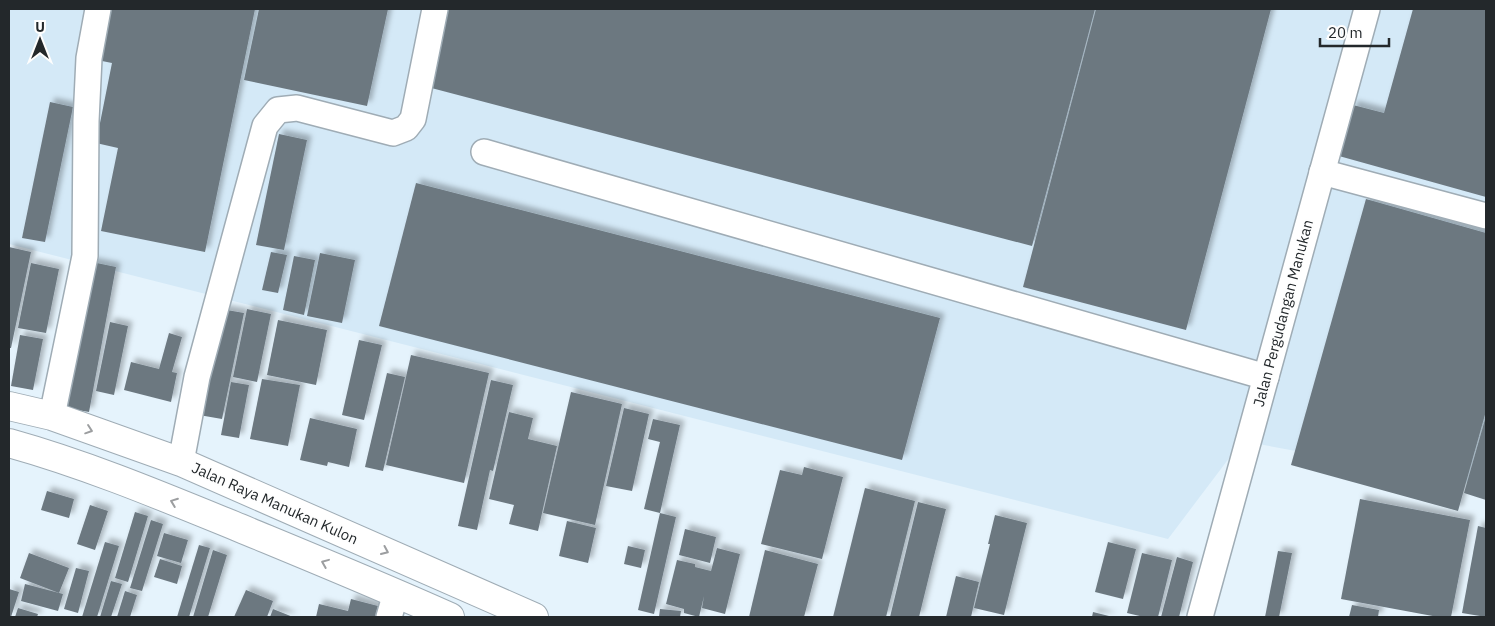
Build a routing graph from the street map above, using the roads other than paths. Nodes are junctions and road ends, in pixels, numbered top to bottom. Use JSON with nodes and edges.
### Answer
{"nodes":[{"id":1,"x":98,"y":9,"type":"edge"},
{"id":2,"x":435,"y":9,"type":"edge"},
{"id":3,"x":1366,"y":9,"type":"edge"},
{"id":4,"x":484,"y":152,"type":"dead end"},
{"id":5,"x":1322,"y":172,"type":"junction"},
{"id":6,"x":1486,"y":216,"type":"edge"},
{"id":7,"x":1266,"y":377,"type":"junction"},
{"id":8,"x":9,"y":406,"type":"edge"},
{"id":9,"x":52,"y":416,"type":"junction"},
{"id":10,"x":9,"y":443,"type":"edge"},
{"id":11,"x":181,"y":462,"type":"junction"},
{"id":12,"x":393,"y":605,"type":"edge"},
{"id":13,"x":450,"y":617,"type":"edge"},
{"id":14,"x":534,"y":617,"type":"edge"},
{"id":15,"x":1200,"y":617,"type":"edge"}],
"edges":[{"from":1,"to":9,"type":"lane"},
{"from":2,"to":11,"type":"lane"},
{"from":3,"to":5,"type":"lane","name":"Jalan Pergudangan Manukan"},
{"from":4,"to":7,"type":"lane"},
{"from":5,"to":6,"type":"lane"},
{"from":5,"to":7,"type":"lane","name":"Jalan Pergudangan Manukan"},
{"from":7,"to":15,"type":"lane","name":"Jalan Pergudangan Manukan"},
{"from":8,"to":9,"type":"main road","name":"Jalan Raya Manukan Kulon"},
{"from":9,"to":11,"type":"main road","name":"Jalan Raya Manukan Kulon","one_way":true},
{"from":12,"to":10,"type":"main road","one_way":true},
{"from":11,"to":14,"type":"main road","name":"Jalan Raya Manukan Kulon","one_way":true},
{"from":12,"to":13,"type":"main road"}]}
